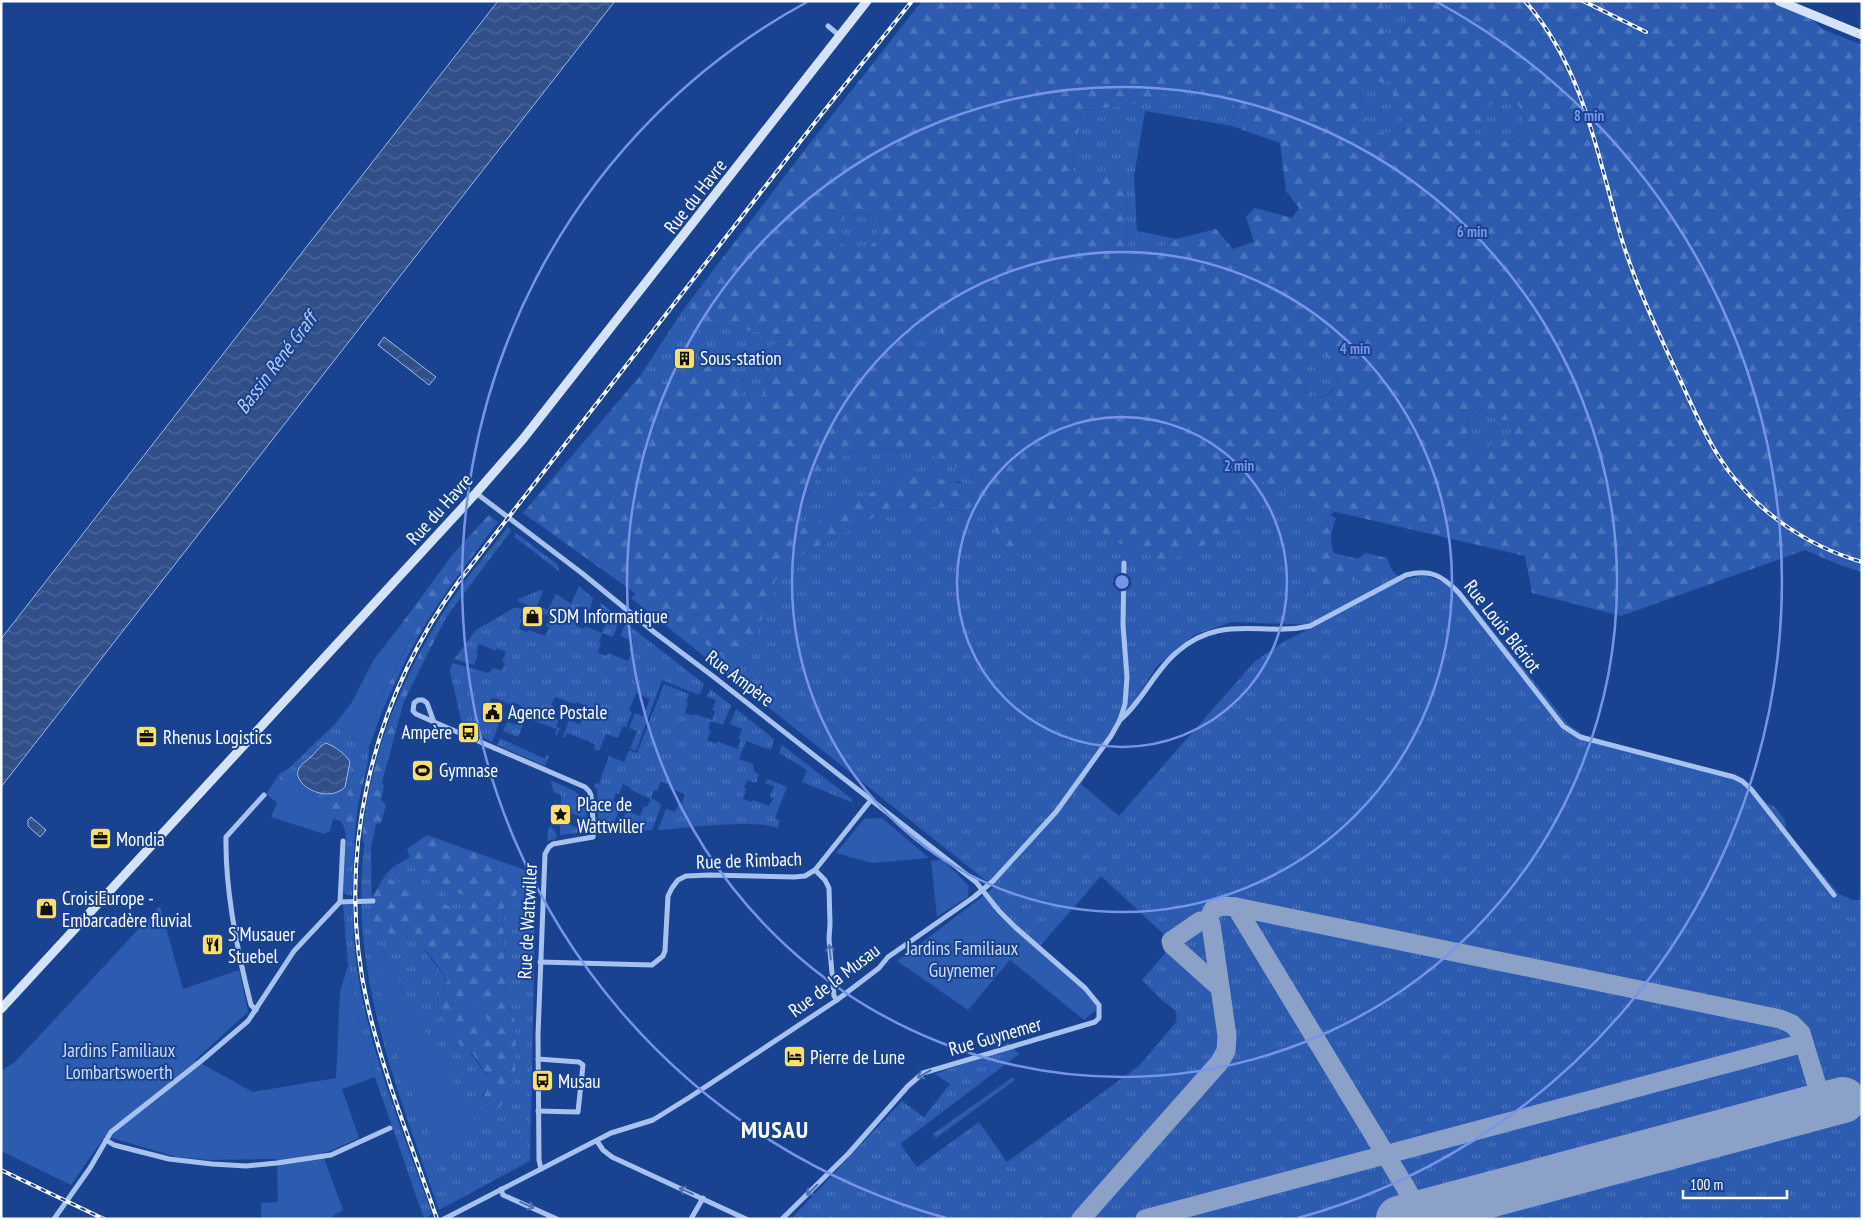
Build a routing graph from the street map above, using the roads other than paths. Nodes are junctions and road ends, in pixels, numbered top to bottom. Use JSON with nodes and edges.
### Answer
{"nodes":[{"id":1,"x":867,"y":1,"type":"edge"},
{"id":2,"x":1780,"y":1,"type":"edge"},
{"id":3,"x":828,"y":26,"type":"dead end"},
{"id":4,"x":1862,"y":35,"type":"edge"},
{"id":5,"x":840,"y":36,"type":"junction"},
{"id":6,"x":476,"y":493,"type":"junction"},
{"id":7,"x":1124,"y":562,"type":"dead end"},
{"id":8,"x":1120,"y":720,"type":"junction"},
{"id":9,"x":434,"y":722,"type":"junction"},
{"id":10,"x":264,"y":795,"type":"dead end"},
{"id":11,"x":872,"y":800,"type":"junction"},
{"id":12,"x":343,"y":840,"type":"dead end"},
{"id":13,"x":815,"y":870,"type":"junction"},
{"id":14,"x":984,"y":890,"type":"junction"},
{"id":15,"x":1834,"y":895,"type":"dead end"},
{"id":16,"x":373,"y":901,"type":"dead end"},
{"id":17,"x":340,"y":902,"type":"junction"},
{"id":18,"x":540,"y":962,"type":"junction"},
{"id":19,"x":837,"y":1000,"type":"junction"},
{"id":20,"x":1,"y":1009,"type":"edge"},
{"id":21,"x":256,"y":1010,"type":"junction"},
{"id":22,"x":538,"y":1059,"type":"junction"},
{"id":23,"x":538,"y":1111,"type":"junction"},
{"id":24,"x":390,"y":1128,"type":"dead end"},
{"id":25,"x":106,"y":1140,"type":"junction"},
{"id":26,"x":597,"y":1141,"type":"junction"},
{"id":27,"x":541,"y":1169,"type":"junction"},
{"id":28,"x":501,"y":1189,"type":"junction"},
{"id":29,"x":703,"y":1198,"type":"junction"},
{"id":30,"x":54,"y":1219,"type":"edge"},
{"id":31,"x":444,"y":1219,"type":"edge"},
{"id":32,"x":557,"y":1219,"type":"edge"},
{"id":33,"x":691,"y":1219,"type":"edge"},
{"id":34,"x":746,"y":1219,"type":"edge"},
{"id":35,"x":782,"y":1219,"type":"edge"}],
"edges":[{"from":1,"to":5,"type":"main road","name":"Rue du Havre"},
{"from":2,"to":4,"type":"main road"},
{"from":3,"to":5,"type":"street"},
{"from":5,"to":6,"type":"main road","name":"Rue du Havre"},
{"from":6,"to":11,"type":"street","name":"Rue Ampère"},
{"from":6,"to":20,"type":"main road","name":"Rue du Havre"},
{"from":7,"to":8,"type":"street","name":"Rue de la Musau"},
{"from":8,"to":14,"type":"street","name":"Rue de la Musau"},
{"from":8,"to":15,"type":"street","name":"Rue Louis Blériot"},
{"from":9,"to":9,"type":"street","name":"Rue de Wattwiller"},
{"from":9,"to":18,"type":"street","name":"Rue de Wattwiller"},
{"from":10,"to":21,"type":"street"},
{"from":11,"to":13,"type":"street","name":"Rue de Rimbach"},
{"from":11,"to":14,"type":"street","name":"Rue Ampère"},
{"from":12,"to":17,"type":"street"},
{"from":13,"to":18,"type":"street","name":"Rue de Rimbach"},
{"from":19,"to":13,"type":"street","one_way":true},
{"from":14,"to":19,"type":"street","name":"Rue de la Musau"},
{"from":14,"to":35,"type":"street","name":"Rue Guynemer","one_way":true},
{"from":16,"to":17,"type":"street"},
{"from":17,"to":21,"type":"street"},
{"from":18,"to":22,"type":"street","name":"Rue de Wattwiller"},
{"from":19,"to":26,"type":"street","name":"Rue de la Musau"},
{"from":21,"to":25,"type":"street"},
{"from":22,"to":23,"type":"street","name":"Rue de Wattwiller"},
{"from":22,"to":23,"type":"street"},
{"from":23,"to":27,"type":"street","name":"Rue de Wattwiller"},
{"from":24,"to":25,"type":"street"},
{"from":25,"to":30,"type":"street"},
{"from":26,"to":27,"type":"street","name":"Rue de la Musau"},
{"from":29,"to":26,"type":"street","one_way":true},
{"from":27,"to":28,"type":"street","name":"Rue de la Musau"},
{"from":28,"to":31,"type":"street","name":"Rue de la Musau"},
{"from":28,"to":32,"type":"street","one_way":true},
{"from":29,"to":33,"type":"street"},
{"from":29,"to":34,"type":"street"}]}
